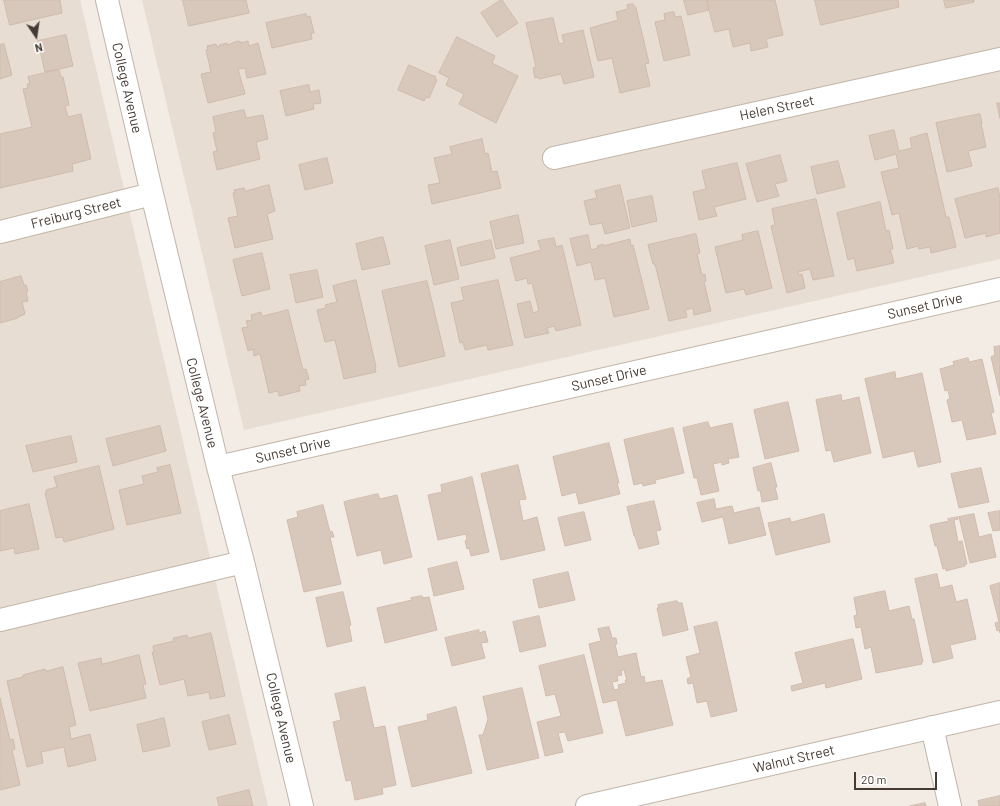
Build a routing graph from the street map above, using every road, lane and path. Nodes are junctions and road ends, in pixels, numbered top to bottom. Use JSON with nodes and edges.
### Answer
{"nodes":[{"id":1,"x":107,"y":0,"type":"edge"},
{"id":2,"x":1000,"y":59,"type":"edge"},
{"id":3,"x":554,"y":158,"type":"dead end"},
{"id":4,"x":152,"y":194,"type":"junction"},
{"id":5,"x":0,"y":232,"type":"edge"},
{"id":6,"x":1000,"y":289,"type":"edge"},
{"id":7,"x":218,"y":467,"type":"junction"},
{"id":8,"x":244,"y":562,"type":"junction"},
{"id":9,"x":0,"y":620,"type":"edge"},
{"id":10,"x":1000,"y":712,"type":"edge"},
{"id":11,"x":932,"y":728,"type":"junction"},
{"id":12,"x":302,"y":806,"type":"edge"},
{"id":13,"x":587,"y":806,"type":"edge"},
{"id":14,"x":950,"y":806,"type":"edge"}],
"edges":[{"from":1,"to":4,"type":"street","name":"College Avenue"},
{"from":2,"to":3,"type":"street","name":"Helen Street"},
{"from":4,"to":5,"type":"street","name":"Freiburg Street"},
{"from":4,"to":7,"type":"street","name":"College Avenue"},
{"from":6,"to":7,"type":"street","name":"Sunset Drive"},
{"from":7,"to":8,"type":"street","name":"College Avenue"},
{"from":8,"to":9,"type":"street"},
{"from":8,"to":12,"type":"street","name":"College Avenue"},
{"from":10,"to":11,"type":"street","name":"Walnut Street"},
{"from":11,"to":13,"type":"street","name":"Walnut Street"},
{"from":11,"to":14,"type":"street"}]}
